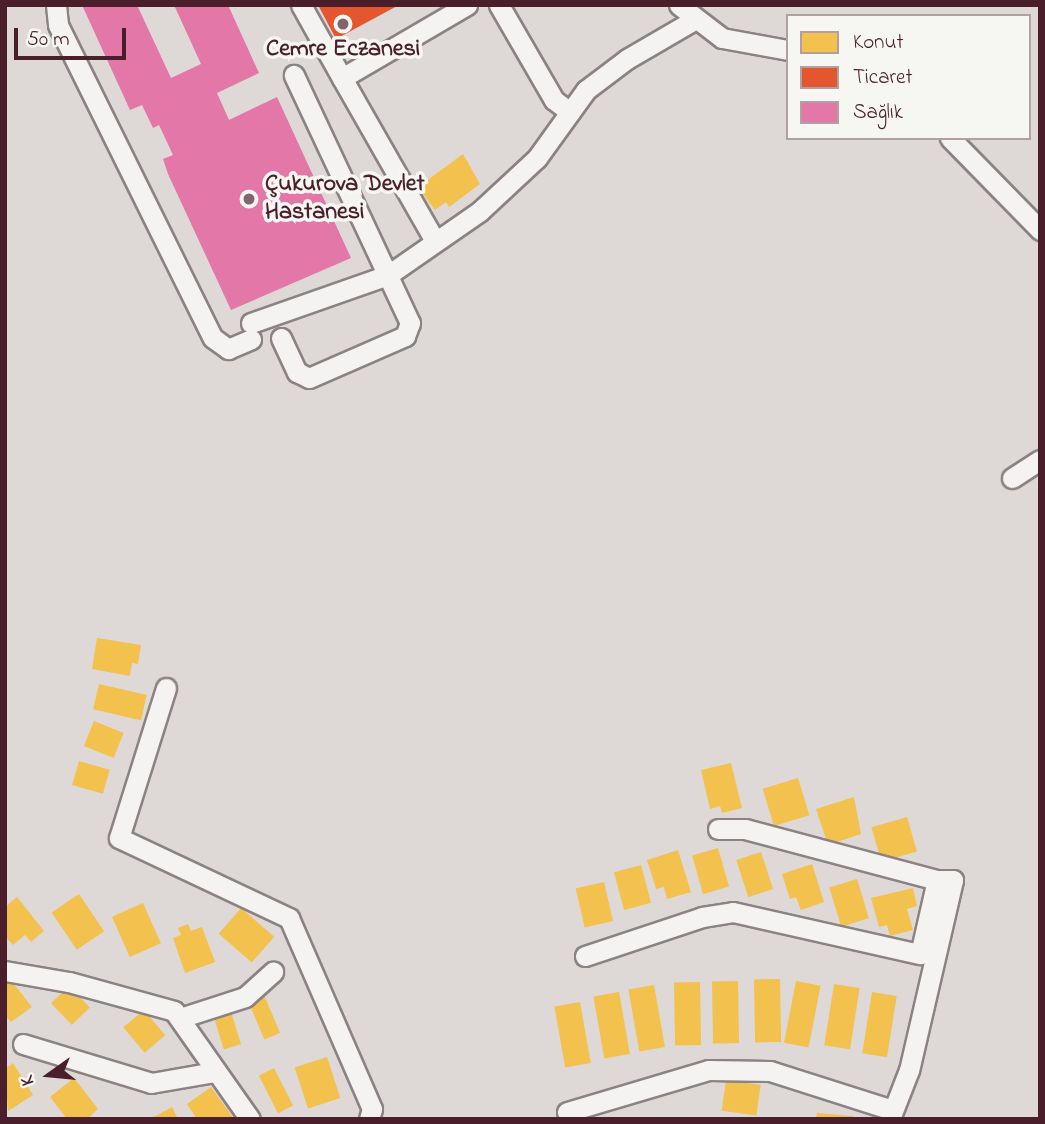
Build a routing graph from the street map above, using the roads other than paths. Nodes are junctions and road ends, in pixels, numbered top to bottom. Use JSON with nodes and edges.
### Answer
{"nodes":[{"id":1,"x":57,"y":5,"type":"edge"},
{"id":2,"x":301,"y":5,"type":"edge"},
{"id":3,"x":467,"y":5,"type":"edge"},
{"id":4,"x":499,"y":5,"type":"edge"},
{"id":5,"x":679,"y":5,"type":"edge"},
{"id":6,"x":694,"y":20,"type":"junction"},
{"id":7,"x":786,"y":50,"type":"edge"},
{"id":8,"x":294,"y":75,"type":"dead end"},
{"id":9,"x":342,"y":78,"type":"junction"},
{"id":10,"x":570,"y":112,"type":"junction"},
{"id":11,"x":952,"y":140,"type":"edge"},
{"id":12,"x":1040,"y":230,"type":"edge"},
{"id":13,"x":435,"y":241,"type":"junction"},
{"id":14,"x":387,"y":275,"type":"junction"},
{"id":15,"x":281,"y":338,"type":"dead end"},
{"id":16,"x":1040,"y":460,"type":"edge"},
{"id":17,"x":1012,"y":478,"type":"dead end"},
{"id":18,"x":166,"y":688,"type":"dead end"},
{"id":19,"x":718,"y":829,"type":"dead end"},
{"id":20,"x":937,"y":880,"type":"junction"},
{"id":21,"x":585,"y":956,"type":"dead end"},
{"id":22,"x":5,"y":971,"type":"edge"},
{"id":23,"x":273,"y":972,"type":"dead end"},
{"id":24,"x":180,"y":1018,"type":"junction"},
{"id":25,"x":23,"y":1044,"type":"dead end"},
{"id":26,"x":215,"y":1072,"type":"junction"},
{"id":27,"x":567,"y":1112,"type":"dead end"},
{"id":28,"x":891,"y":1114,"type":"edge"},
{"id":29,"x":250,"y":1119,"type":"edge"},
{"id":30,"x":369,"y":1119,"type":"edge"}],
"edges":[{"from":1,"to":14,"type":"street"},
{"from":2,"to":9,"type":"street"},
{"from":3,"to":9,"type":"street"},
{"from":4,"to":10,"type":"street"},
{"from":5,"to":6,"type":"street"},
{"from":6,"to":7,"type":"street"},
{"from":6,"to":10,"type":"street"},
{"from":8,"to":14,"type":"street"},
{"from":9,"to":13,"type":"street"},
{"from":10,"to":13,"type":"street"},
{"from":11,"to":12,"type":"street"},
{"from":13,"to":14,"type":"street"},
{"from":14,"to":15,"type":"street"},
{"from":16,"to":17,"type":"street"},
{"from":18,"to":30,"type":"street"},
{"from":19,"to":20,"type":"street"},
{"from":20,"to":21,"type":"street"},
{"from":20,"to":28,"type":"street"},
{"from":22,"to":24,"type":"street"},
{"from":23,"to":24,"type":"street"},
{"from":24,"to":26,"type":"street"},
{"from":25,"to":26,"type":"street"},
{"from":26,"to":29,"type":"street"},
{"from":27,"to":28,"type":"street"}]}
